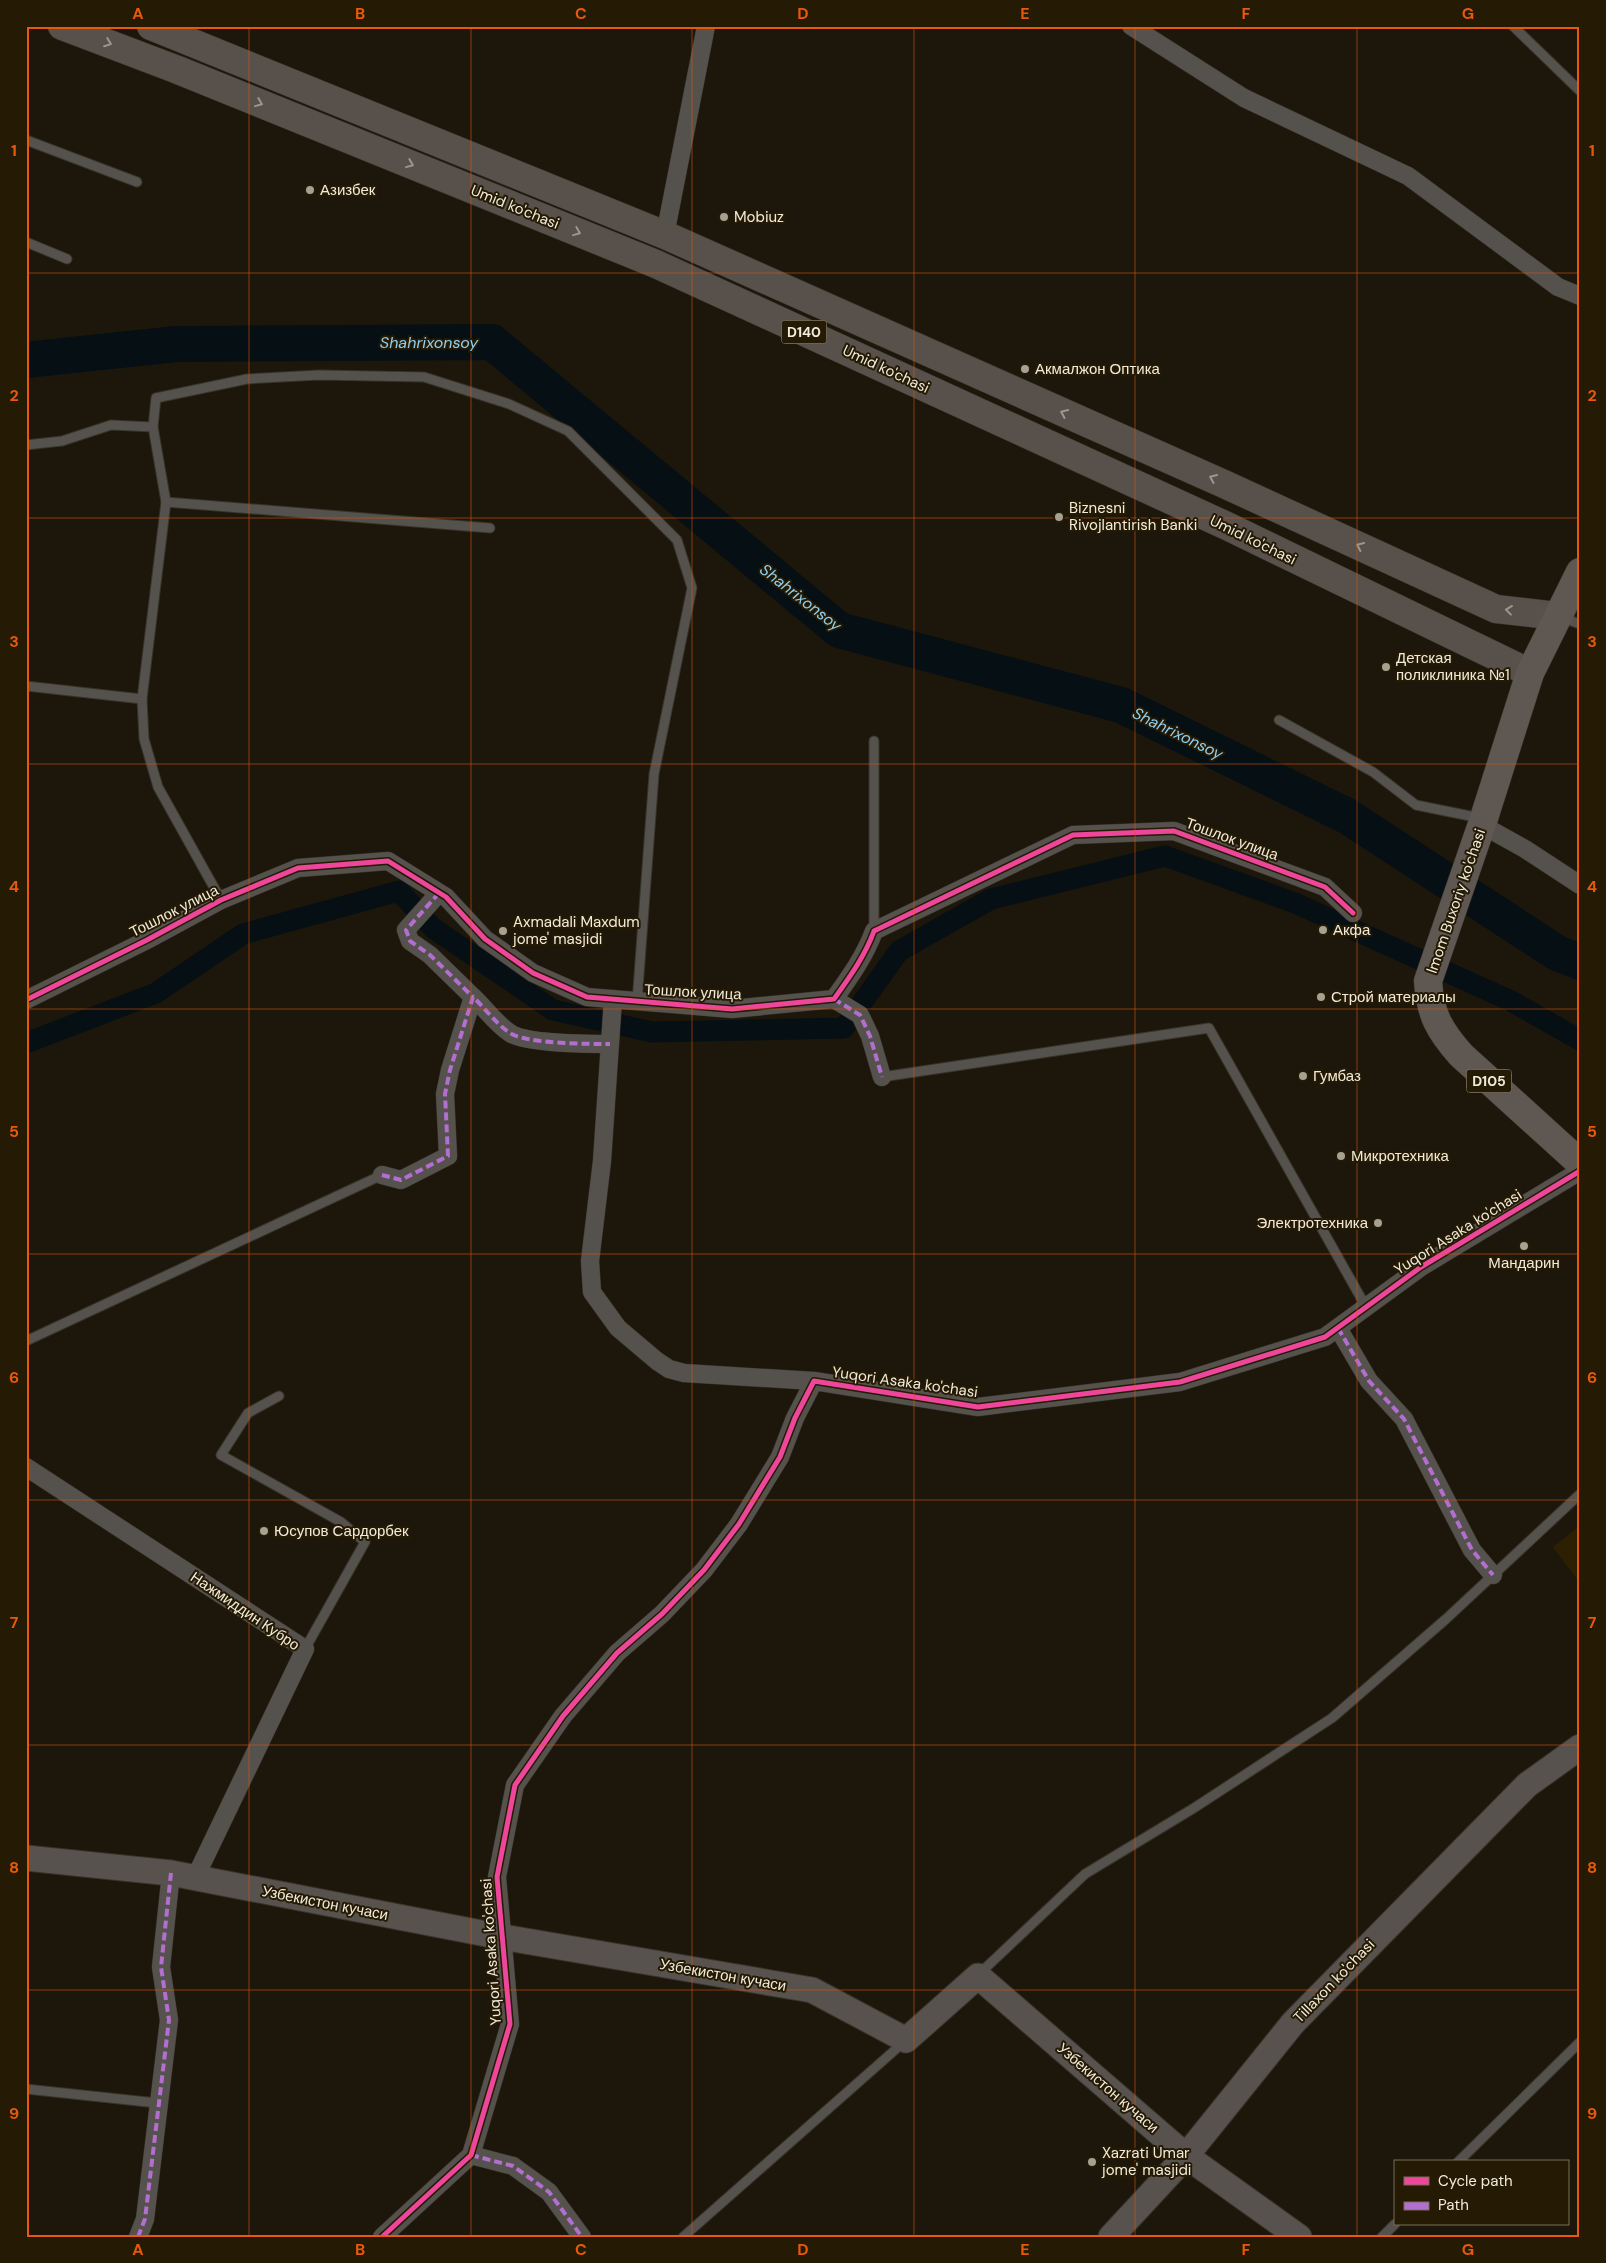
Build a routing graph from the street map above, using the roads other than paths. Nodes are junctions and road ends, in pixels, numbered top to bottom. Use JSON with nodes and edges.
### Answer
{"nodes":[{"id":1,"x":62,"y":26,"type":"edge"},
{"id":2,"x":151,"y":26,"type":"edge"},
{"id":3,"x":706,"y":26,"type":"edge"},
{"id":4,"x":1131,"y":26,"type":"edge"},
{"id":5,"x":1513,"y":26,"type":"edge"},
{"id":6,"x":1580,"y":91,"type":"edge"},
{"id":7,"x":26,"y":140,"type":"edge"},
{"id":8,"x":138,"y":182,"type":"dead end"},
{"id":9,"x":665,"y":236,"type":"junction"},
{"id":10,"x":26,"y":242,"type":"edge"},
{"id":11,"x":67,"y":259,"type":"dead end"},
{"id":12,"x":1580,"y":296,"type":"edge"},
{"id":13,"x":153,"y":427,"type":"junction"},
{"id":14,"x":26,"y":445,"type":"edge"},
{"id":15,"x":166,"y":502,"type":"junction"},
{"id":16,"x":490,"y":528,"type":"dead end"},
{"id":17,"x":1580,"y":572,"type":"edge"},
{"id":18,"x":1569,"y":620,"type":"edge"},
{"id":19,"x":1530,"y":673,"type":"junction"},
{"id":20,"x":26,"y":686,"type":"edge"},
{"id":21,"x":142,"y":699,"type":"junction"},
{"id":22,"x":1279,"y":720,"type":"dead end"},
{"id":23,"x":874,"y":740,"type":"dead end"},
{"id":24,"x":1483,"y":822,"type":"junction"},
{"id":25,"x":1580,"y":885,"type":"edge"},
{"id":26,"x":439,"y":893,"type":"junction"},
{"id":27,"x":221,"y":900,"type":"junction"},
{"id":28,"x":1353,"y":913,"type":"dead end"},
{"id":29,"x":874,"y":931,"type":"junction"},
{"id":30,"x":473,"y":997,"type":"junction"},
{"id":31,"x":26,"y":1000,"type":"edge"},
{"id":32,"x":613,"y":1000,"type":"junction"},
{"id":33,"x":637,"y":1002,"type":"junction"},
{"id":34,"x":847,"y":1007,"type":"junction"},
{"id":35,"x":610,"y":1043,"type":"junction"},
{"id":36,"x":882,"y":1077,"type":"joint"},
{"id":37,"x":1580,"y":1163,"type":"edge"},
{"id":38,"x":1580,"y":1171,"type":"edge"},
{"id":39,"x":382,"y":1175,"type":"joint"},
{"id":40,"x":1366,"y":1307,"type":"junction"},
{"id":41,"x":1338,"y":1328,"type":"junction"},
{"id":42,"x":26,"y":1341,"type":"edge"},
{"id":43,"x":814,"y":1381,"type":"junction"},
{"id":44,"x":279,"y":1396,"type":"dead end"},
{"id":45,"x":26,"y":1467,"type":"edge"},
{"id":46,"x":1580,"y":1494,"type":"edge"},
{"id":47,"x":1493,"y":1575,"type":"junction"},
{"id":48,"x":305,"y":1649,"type":"junction"},
{"id":49,"x":1580,"y":1747,"type":"edge"},
{"id":50,"x":26,"y":1858,"type":"edge"},
{"id":51,"x":171,"y":1873,"type":"junction"},
{"id":52,"x":195,"y":1878,"type":"junction"},
{"id":53,"x":502,"y":1936,"type":"junction"},
{"id":54,"x":978,"y":1976,"type":"junction"},
{"id":55,"x":906,"y":2040,"type":"junction"},
{"id":56,"x":1580,"y":2042,"type":"edge"},
{"id":57,"x":26,"y":2089,"type":"edge"},
{"id":58,"x":158,"y":2103,"type":"junction"},
{"id":59,"x":471,"y":2155,"type":"junction"},
{"id":60,"x":1186,"y":2156,"type":"junction"},
{"id":61,"x":1460,"y":2160,"type":"edge"},
{"id":62,"x":1394,"y":2225,"type":"edge"},
{"id":63,"x":138,"y":2237,"type":"edge"},
{"id":64,"x":382,"y":2237,"type":"edge"},
{"id":65,"x":582,"y":2237,"type":"edge"},
{"id":66,"x":683,"y":2237,"type":"edge"},
{"id":67,"x":1111,"y":2237,"type":"edge"},
{"id":68,"x":1299,"y":2237,"type":"edge"},
{"id":69,"x":1382,"y":2237,"type":"edge"}],
"edges":[{"from":1,"to":19,"type":"main road","name":"Umid ko'chasi","number":"D140","one_way":true},
{"from":2,"to":9,"type":"main road","name":"Umid ko'chasi","number":"D140"},
{"from":3,"to":9,"type":"street"},
{"from":4,"to":12,"type":"street"},
{"from":5,"to":6,"type":"lane"},
{"from":7,"to":8,"type":"lane"},
{"from":18,"to":9,"type":"main road","name":"Umid ko'chasi","number":"D140","one_way":true},
{"from":10,"to":11,"type":"lane"},
{"from":13,"to":14,"type":"lane"},
{"from":13,"to":15,"type":"lane"},
{"from":13,"to":33,"type":"lane"},
{"from":15,"to":16,"type":"lane"},
{"from":15,"to":21,"type":"lane"},
{"from":17,"to":18,"type":"highway","number":"D105"},
{"from":18,"to":19,"type":"highway","number":"D105"},
{"from":19,"to":24,"type":"highway","name":"lmom Buxoriy ko'chasi","number":"D105"},
{"from":20,"to":21,"type":"lane"},
{"from":21,"to":27,"type":"lane"},
{"from":22,"to":24,"type":"lane"},
{"from":23,"to":29,"type":"lane"},
{"from":24,"to":25,"type":"street"},
{"from":24,"to":37,"type":"highway","name":"lmom Buxoriy ko'chasi","number":"D105"},
{"from":26,"to":27,"type":"street","name":"Тошлок улица"},
{"from":26,"to":30,"type":"street"},
{"from":26,"to":32,"type":"street","name":"Тошлок улица"},
{"from":27,"to":31,"type":"street","name":"Тошлок улица"},
{"from":28,"to":29,"type":"street","name":"Тошлок улица"},
{"from":29,"to":34,"type":"street"},
{"from":30,"to":35,"type":"street"},
{"from":30,"to":39,"type":"street"},
{"from":32,"to":33,"type":"street","name":"Тошлок улица"},
{"from":32,"to":35,"type":"street"},
{"from":33,"to":34,"type":"street","name":"Тошлок улица"},
{"from":34,"to":36,"type":"street"},
{"from":35,"to":43,"type":"street"},
{"from":36,"to":40,"type":"lane"},
{"from":38,"to":40,"type":"street","name":"Yuqori Asaka ko'chasi"},
{"from":39,"to":42,"type":"lane"},
{"from":40,"to":41,"type":"street","name":"Yuqori Asaka ko'chasi"},
{"from":41,"to":43,"type":"street","name":"Yuqori Asaka ko'chasi"},
{"from":41,"to":47,"type":"street"},
{"from":43,"to":53,"type":"street","name":"Yuqori Asaka ko'chasi"},
{"from":44,"to":48,"type":"lane"},
{"from":45,"to":48,"type":"street","name":"Нажмиддин Кубро"},
{"from":46,"to":47,"type":"lane"},
{"from":47,"to":54,"type":"lane"},
{"from":48,"to":52,"type":"street","name":"Нажмиддин Кубро"},
{"from":49,"to":60,"type":"street","name":"Tillaxon ko'chasi"},
{"from":50,"to":51,"type":"street","name":"Узбекистон кучаси"},
{"from":51,"to":52,"type":"street","name":"Узбекистон кучаси"},
{"from":51,"to":58,"type":"street"},
{"from":52,"to":53,"type":"street","name":"Узбекистон кучаси"},
{"from":53,"to":55,"type":"street","name":"Узбекистон кучаси"},
{"from":53,"to":59,"type":"street","name":"Yuqori Asaka ko'chasi"},
{"from":54,"to":55,"type":"street"},
{"from":54,"to":60,"type":"street","name":"Узбекистон кучаси"},
{"from":55,"to":66,"type":"lane"},
{"from":56,"to":61,"type":"lane"},
{"from":57,"to":58,"type":"lane"},
{"from":58,"to":63,"type":"street"},
{"from":59,"to":64,"type":"street"},
{"from":59,"to":65,"type":"street"},
{"from":60,"to":67,"type":"street","name":"Tillaxon ko'chasi"},
{"from":60,"to":68,"type":"street","name":"Узбекистон кучаси"},
{"from":62,"to":69,"type":"lane"}]}
